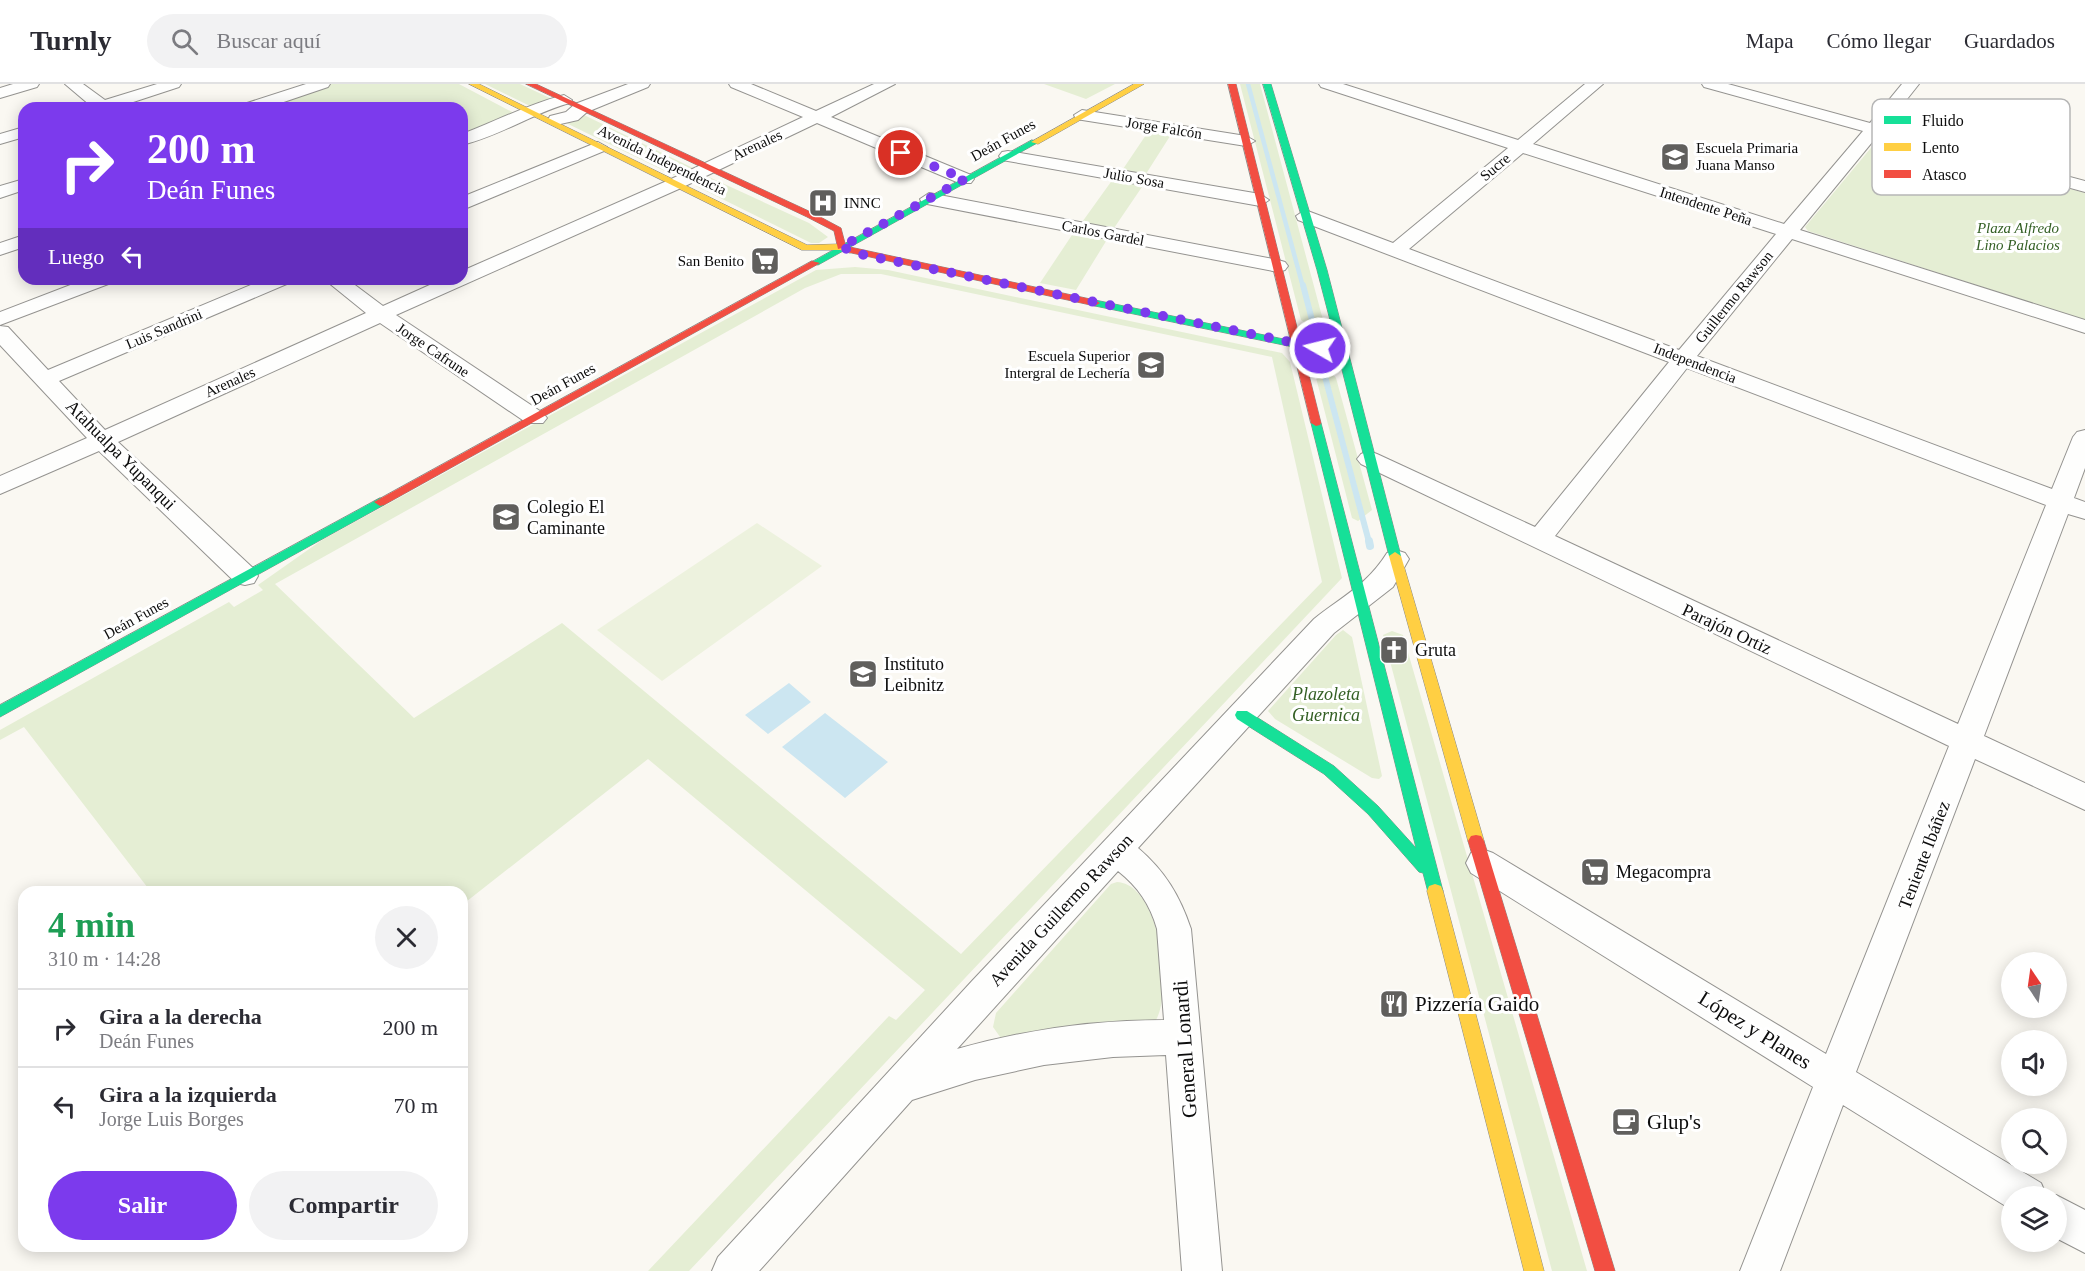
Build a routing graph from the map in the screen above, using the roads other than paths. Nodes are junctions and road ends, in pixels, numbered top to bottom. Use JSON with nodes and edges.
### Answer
{"nodes":[{"id":1,"x":31,"y":84,"type":"edge"},
{"id":2,"x":73,"y":84,"type":"edge"},
{"id":3,"x":174,"y":84,"type":"edge"},
{"id":4,"x":322,"y":84,"type":"edge"},
{"id":5,"x":473,"y":84,"type":"edge"},
{"id":6,"x":530,"y":84,"type":"edge"},
{"id":7,"x":642,"y":84,"type":"edge"},
{"id":8,"x":737,"y":84,"type":"edge"},
{"id":9,"x":887,"y":84,"type":"edge"},
{"id":10,"x":1140,"y":84,"type":"edge"},
{"id":11,"x":1232,"y":84,"type":"edge"},
{"id":12,"x":1268,"y":84,"type":"edge"},
{"id":13,"x":1327,"y":84,"type":"edge"},
{"id":14,"x":1595,"y":84,"type":"edge"},
{"id":15,"x":1710,"y":84,"type":"edge"},
{"id":16,"x":1911,"y":84,"type":"edge"},
{"id":17,"x":0,"y":93,"type":"edge"},
{"id":18,"x":1899,"y":99,"type":"edge"},
{"id":19,"x":564,"y":100,"type":"junction"},
{"id":20,"x":94,"y":102,"type":"edge"},
{"id":21,"x":119,"y":102,"type":"edge"},
{"id":22,"x":278,"y":102,"type":"edge"},
{"id":23,"x":581,"y":108,"type":"junction"},
{"id":24,"x":532,"y":113,"type":"junction"},
{"id":25,"x":1082,"y":116,"type":"junction"},
{"id":26,"x":817,"y":117,"type":"junction"},
{"id":27,"x":548,"y":121,"type":"junction"},
{"id":28,"x":1872,"y":128,"type":"edge"},
{"id":29,"x":1872,"y":133,"type":"edge"},
{"id":30,"x":18,"y":134,"type":"edge"},
{"id":31,"x":468,"y":138,"type":"edge"},
{"id":32,"x":0,"y":139,"type":"edge"},
{"id":33,"x":1245,"y":141,"type":"junction"},
{"id":34,"x":598,"y":147,"type":"junction"},
{"id":35,"x":1520,"y":147,"type":"junction"},
{"id":36,"x":1008,"y":156,"type":"junction"},
{"id":37,"x":709,"y":168,"type":"junction"},
{"id":38,"x":965,"y":179,"type":"junction"},
{"id":39,"x":2070,"y":183,"type":"edge"},
{"id":40,"x":675,"y":184,"type":"junction"},
{"id":41,"x":18,"y":186,"type":"edge"},
{"id":42,"x":2085,"y":187,"type":"edge"},
{"id":43,"x":0,"y":192,"type":"edge"},
{"id":44,"x":929,"y":199,"type":"junction"},
{"id":45,"x":1260,"y":200,"type":"junction"},
{"id":46,"x":468,"y":201,"type":"edge"},
{"id":47,"x":1305,"y":216,"type":"junction"},
{"id":48,"x":1787,"y":232,"type":"junction"},
{"id":49,"x":18,"y":243,"type":"edge"},
{"id":50,"x":841,"y":247,"type":"junction"},
{"id":51,"x":0,"y":249,"type":"edge"},
{"id":52,"x":1396,"y":250,"type":"junction"},
{"id":53,"x":1278,"y":266,"type":"junction"},
{"id":54,"x":468,"y":276,"type":"edge"},
{"id":55,"x":89,"y":285,"type":"edge"},
{"id":56,"x":268,"y":285,"type":"edge"},
{"id":57,"x":342,"y":285,"type":"edge"},
{"id":58,"x":447,"y":285,"type":"edge"},
{"id":59,"x":380,"y":314,"type":"junction"},
{"id":60,"x":0,"y":320,"type":"edge"},
{"id":61,"x":2085,"y":327,"type":"edge"},
{"id":62,"x":0,"y":332,"type":"edge"},
{"id":63,"x":1298,"y":345,"type":"junction"},
{"id":64,"x":1341,"y":351,"type":"junction"},
{"id":65,"x":1683,"y":359,"type":"junction"},
{"id":66,"x":45,"y":379,"type":"junction"},
{"id":67,"x":535,"y":418,"type":"junction"},
{"id":68,"x":2085,"y":437,"type":"edge"},
{"id":69,"x":102,"y":440,"type":"junction"},
{"id":70,"x":1369,"y":459,"type":"junction"},
{"id":71,"x":0,"y":486,"type":"edge"},
{"id":72,"x":2060,"y":501,"type":"junction"},
{"id":73,"x":2085,"y":511,"type":"edge"},
{"id":74,"x":1538,"y":540,"type":"junction"},
{"id":75,"x":1396,"y":559,"type":"junction"},
{"id":76,"x":245,"y":576,"type":"junction"},
{"id":77,"x":1359,"y":599,"type":"junction"},
{"id":78,"x":0,"y":712,"type":"edge"},
{"id":79,"x":1242,"y":715,"type":"junction"},
{"id":80,"x":1968,"y":742,"type":"junction"},
{"id":81,"x":2085,"y":797,"type":"edge"},
{"id":82,"x":1116,"y":850,"type":"junction"},
{"id":83,"x":1482,"y":863,"type":"junction"},
{"id":84,"x":1430,"y":875,"type":"junction"},
{"id":85,"x":1184,"y":1038,"type":"junction"},
{"id":86,"x":1836,"y":1080,"type":"junction"},
{"id":87,"x":904,"y":1084,"type":"junction"},
{"id":88,"x":2009,"y":1186,"type":"edge"},
{"id":89,"x":2067,"y":1222,"type":"edge"},
{"id":90,"x":2085,"y":1233,"type":"edge"},
{"id":91,"x":732,"y":1271,"type":"edge"},
{"id":92,"x":1202,"y":1271,"type":"edge"},
{"id":93,"x":1534,"y":1271,"type":"edge"},
{"id":94,"x":1605,"y":1271,"type":"edge"},
{"id":95,"x":1760,"y":1271,"type":"edge"}],
"edges":[{"from":1,"to":17,"type":"street"},
{"from":2,"to":20,"type":"street"},
{"from":3,"to":21,"type":"street"},
{"from":4,"to":22,"type":"street"},
{"from":5,"to":24,"type":"main road","name":"Avenida Independencia"},
{"from":6,"to":19,"type":"main road","name":"Avenida Independencia"},
{"from":7,"to":23,"type":"street"},
{"from":8,"to":26,"type":"street"},
{"from":9,"to":26,"type":"street","name":"Arenales"},
{"from":10,"to":25,"type":"main road","name":"Deán Funes"},
{"from":11,"to":33,"type":"main road"},
{"from":12,"to":47,"type":"main road"},
{"from":13,"to":35,"type":"street","name":"Intendente Peña"},
{"from":14,"to":35,"type":"street","name":"Sucre"},
{"from":15,"to":28,"type":"street"},
{"from":16,"to":18,"type":"street","name":"Guillermo Rawson"},
{"from":19,"to":23,"type":"main road","name":"Avenida Independencia"},
{"from":19,"to":24,"type":"street"},
{"from":23,"to":27,"type":"street"},
{"from":23,"to":37,"type":"main road","name":"Avenida Independencia"},
{"from":24,"to":27,"type":"main road","name":"Avenida Independencia"},
{"from":24,"to":31,"type":"street"},
{"from":25,"to":33,"type":"street","name":"Jorge Falcón"},
{"from":25,"to":36,"type":"main road","name":"Deán Funes"},
{"from":26,"to":37,"type":"street","name":"Arenales"},
{"from":26,"to":38,"type":"street"},
{"from":27,"to":34,"type":"main road","name":"Avenida Independencia"},
{"from":29,"to":48,"type":"street","name":"Guillermo Rawson"},
{"from":30,"to":32,"type":"street"},
{"from":33,"to":45,"type":"main road"},
{"from":34,"to":40,"type":"main road","name":"Avenida Independencia"},
{"from":34,"to":46,"type":"street"},
{"from":35,"to":48,"type":"street","name":"Intendente Peña"},
{"from":35,"to":52,"type":"street","name":"Sucre"},
{"from":36,"to":38,"type":"main road","name":"Deán Funes"},
{"from":36,"to":45,"type":"street","name":"Julio Sosa"},
{"from":37,"to":40,"type":"street","name":"Arenales"},
{"from":37,"to":50,"type":"main road","name":"Avenida Independencia"},
{"from":38,"to":44,"type":"main road","name":"Deán Funes"},
{"from":39,"to":42,"type":"street"},
{"from":40,"to":50,"type":"main road","name":"Avenida Independencia"},
{"from":40,"to":54,"type":"street","name":"Arenales"},
{"from":41,"to":43,"type":"street"},
{"from":44,"to":50,"type":"main road","name":"Deán Funes"},
{"from":44,"to":53,"type":"street","name":"Carlos Gardel"},
{"from":45,"to":53,"type":"main road"},
{"from":47,"to":52,"type":"street","name":"Independencia"},
{"from":47,"to":64,"type":"main road"},
{"from":48,"to":61,"type":"street","name":"Intendente Peña"},
{"from":48,"to":65,"type":"street","name":"Guillermo Rawson"},
{"from":49,"to":51,"type":"street"},
{"from":50,"to":63,"type":"main road","name":"Avenida Independencia"},
{"from":50,"to":67,"type":"main road","name":"Deán Funes"},
{"from":52,"to":65,"type":"street","name":"Independencia"},
{"from":53,"to":63,"type":"main road"},
{"from":55,"to":60,"type":"street"},
{"from":56,"to":66,"type":"street","name":"Luis Sandrini"},
{"from":57,"to":59,"type":"street","name":"Jorge Cafrune"},
{"from":58,"to":59,"type":"street","name":"Arenales"},
{"from":59,"to":67,"type":"street","name":"Jorge Cafrune"},
{"from":59,"to":69,"type":"street","name":"Arenales"},
{"from":62,"to":66,"type":"street","name":"Atahualpa Yupanqui"},
{"from":63,"to":64,"type":"main road"},
{"from":63,"to":77,"type":"main road"},
{"from":64,"to":70,"type":"main road"},
{"from":65,"to":72,"type":"street","name":"Independencia"},
{"from":65,"to":74,"type":"street","name":"Guillermo Rawson"},
{"from":66,"to":69,"type":"street","name":"Atahualpa Yupanqui"},
{"from":67,"to":76,"type":"main road","name":"Deán Funes"},
{"from":68,"to":72,"type":"street","name":"Teniente Ibáñez"},
{"from":69,"to":71,"type":"street","name":"Arenales"},
{"from":69,"to":76,"type":"street","name":"Atahualpa Yupanqui"},
{"from":70,"to":74,"type":"street","name":"Parajón Ortiz"},
{"from":70,"to":75,"type":"main road"},
{"from":72,"to":73,"type":"street","name":"Independencia"},
{"from":72,"to":80,"type":"street","name":"Teniente Ibáñez"},
{"from":74,"to":80,"type":"street","name":"Parajón Ortiz"},
{"from":75,"to":77,"type":"street","name":"Avenida Guillermo Rawson"},
{"from":75,"to":83,"type":"main road"},
{"from":76,"to":78,"type":"main road","name":"Deán Funes"},
{"from":77,"to":79,"type":"street","name":"Avenida Guillermo Rawson"},
{"from":77,"to":84,"type":"main road"},
{"from":79,"to":82,"type":"street","name":"Avenida Guillermo Rawson"},
{"from":79,"to":84,"type":"main road"},
{"from":80,"to":81,"type":"street","name":"Parajón Ortiz"},
{"from":80,"to":86,"type":"street","name":"Teniente Ibáñez"},
{"from":82,"to":85,"type":"street","name":"General Lonardi"},
{"from":82,"to":87,"type":"street","name":"Avenida Guillermo Rawson"},
{"from":83,"to":86,"type":"street","name":"López y Planes"},
{"from":83,"to":94,"type":"main road"},
{"from":84,"to":93,"type":"main road"},
{"from":85,"to":87,"type":"street"},
{"from":85,"to":92,"type":"street","name":"General Lonardi"},
{"from":86,"to":88,"type":"street","name":"López y Planes"},
{"from":86,"to":95,"type":"street","name":"Teniente Ibáñez"},
{"from":87,"to":91,"type":"street","name":"Avenida Guillermo Rawson"},
{"from":89,"to":90,"type":"street"}]}
